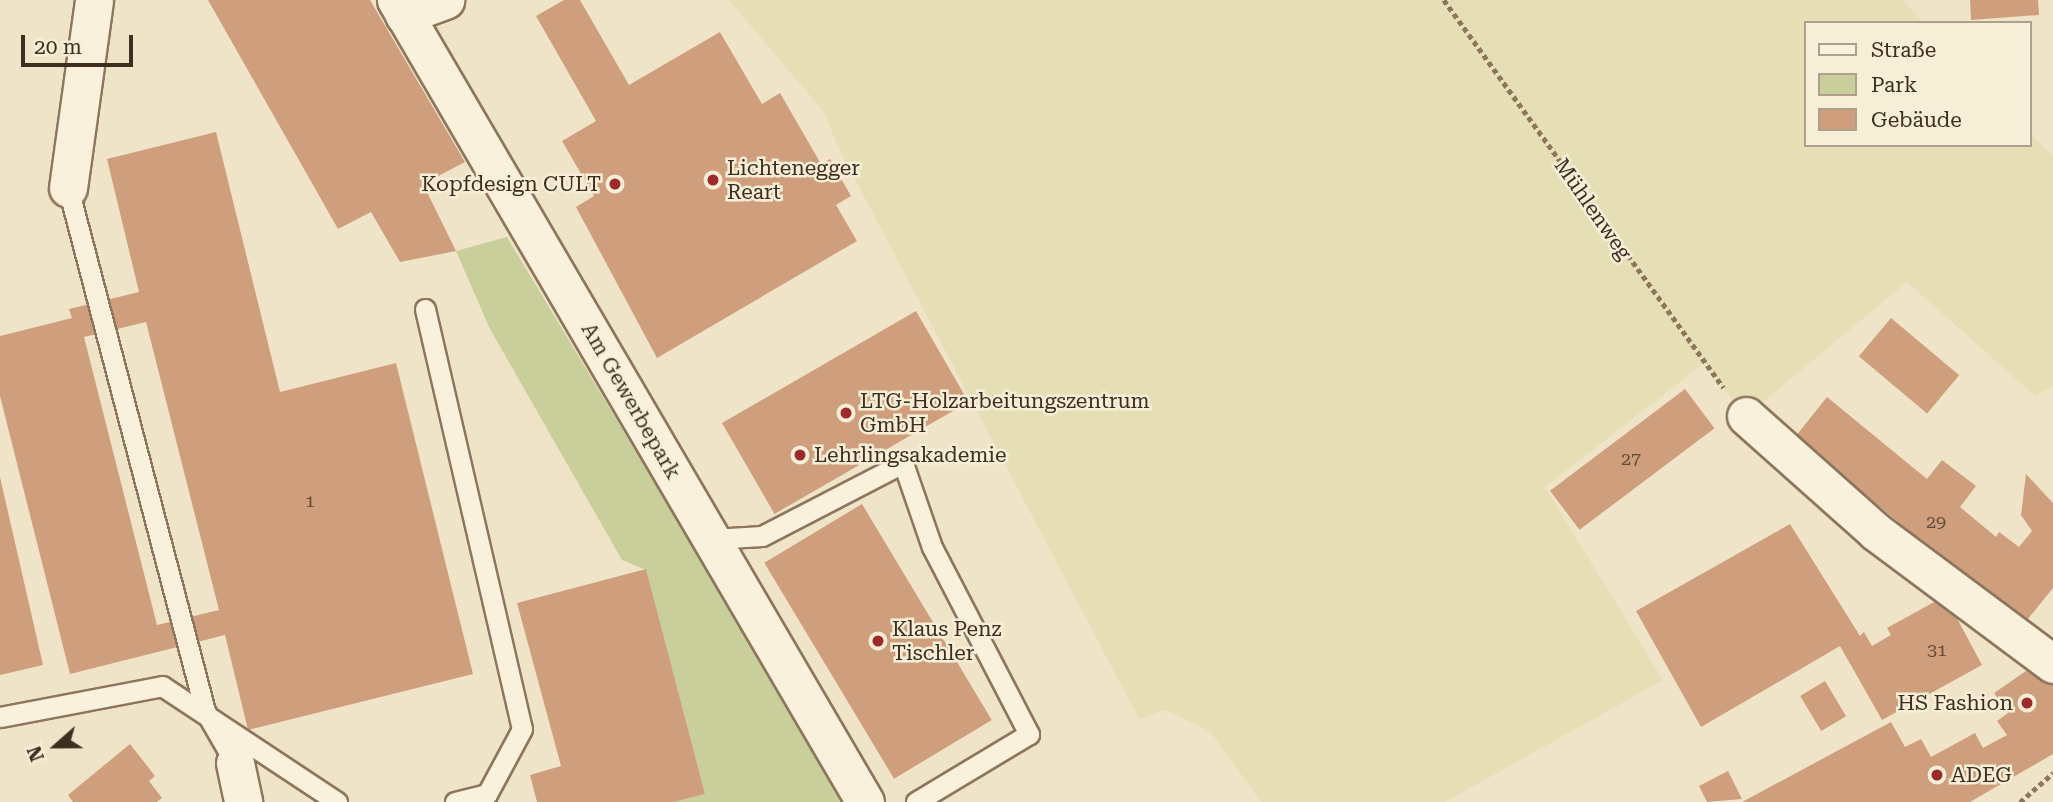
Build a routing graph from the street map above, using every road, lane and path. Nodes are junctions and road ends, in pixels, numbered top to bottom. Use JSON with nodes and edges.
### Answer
{"nodes":[{"id":1,"x":94,"y":0,"type":"edge"},
{"id":2,"x":445,"y":0,"type":"edge"},
{"id":3,"x":1444,"y":0,"type":"edge"},
{"id":4,"x":400,"y":7,"type":"edge"},
{"id":5,"x":68,"y":188,"type":"joint"},
{"id":6,"x":425,"y":309,"type":"dead end"},
{"id":7,"x":1746,"y":415,"type":"joint"},
{"id":8,"x":712,"y":539,"type":"junction"},
{"id":9,"x":2053,"y":664,"type":"edge"},
{"id":10,"x":205,"y":711,"type":"junction"},
{"id":11,"x":0,"y":717,"type":"edge"},
{"id":12,"x":235,"y":764,"type":"joint"},
{"id":13,"x":2053,"y":774,"type":"edge"},
{"id":14,"x":243,"y":802,"type":"edge"},
{"id":15,"x":337,"y":802,"type":"edge"},
{"id":16,"x":455,"y":802,"type":"edge"},
{"id":17,"x":865,"y":802,"type":"edge"},
{"id":18,"x":916,"y":802,"type":"edge"},
{"id":19,"x":2020,"y":802,"type":"edge"}],
"edges":[{"from":1,"to":5,"type":"street"},
{"from":2,"to":4,"type":"street"},
{"from":3,"to":7,"type":"path","name":"Mühlenweg"},
{"from":4,"to":8,"type":"street","name":"Am Gewerbepark"},
{"from":5,"to":10,"type":"lane"},
{"from":6,"to":16,"type":"lane"},
{"from":7,"to":9,"type":"street"},
{"from":8,"to":17,"type":"street","name":"Am Gewerbepark"},
{"from":8,"to":18,"type":"lane"},
{"from":10,"to":11,"type":"lane"},
{"from":10,"to":12,"type":"lane"},
{"from":10,"to":15,"type":"lane"},
{"from":12,"to":14,"type":"street"},
{"from":13,"to":19,"type":"path"}]}
